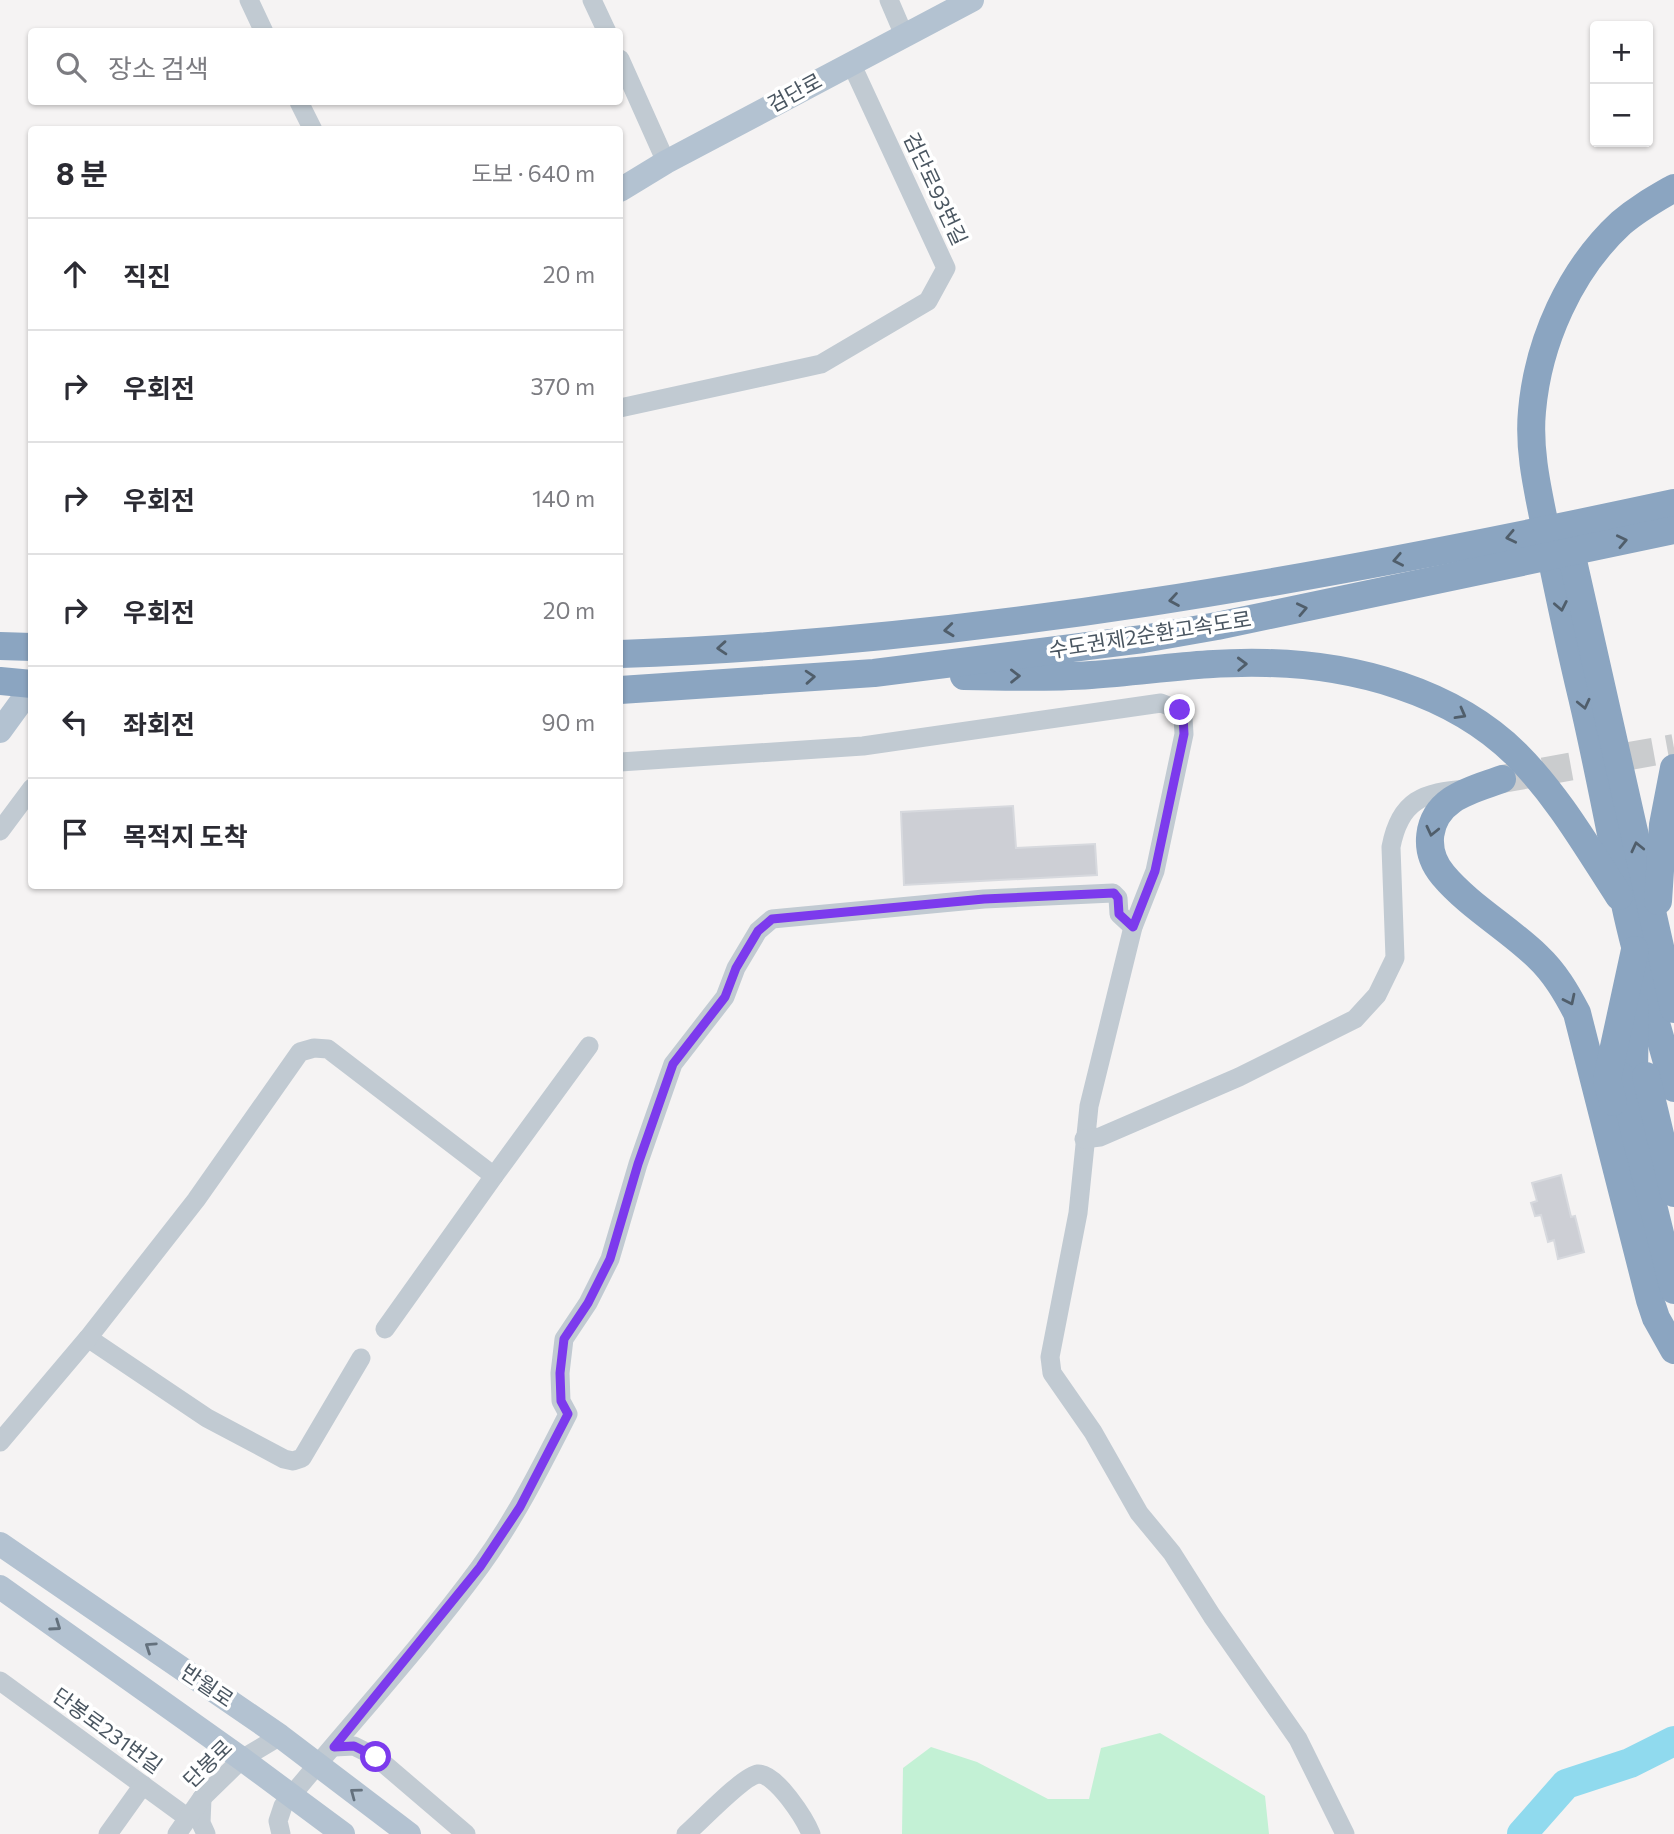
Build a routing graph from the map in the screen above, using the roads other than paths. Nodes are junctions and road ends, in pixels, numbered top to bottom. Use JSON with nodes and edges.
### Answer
{"nodes":[{"id":1,"x":249,"y":0,"type":"edge"},
{"id":2,"x":593,"y":0,"type":"edge"},
{"id":3,"x":889,"y":0,"type":"edge"},
{"id":4,"x":972,"y":0,"type":"edge"},
{"id":5,"x":262,"y":28,"type":"edge"},
{"id":6,"x":605,"y":28,"type":"edge"},
{"id":7,"x":904,"y":35,"type":"junction"},
{"id":8,"x":851,"y":63,"type":"junction"},
{"id":9,"x":623,"y":66,"type":"edge"},
{"id":10,"x":300,"y":105,"type":"edge"},
{"id":11,"x":311,"y":126,"type":"edge"},
{"id":12,"x":666,"y":162,"type":"junction"},
{"id":13,"x":623,"y":188,"type":"edge"},
{"id":14,"x":1674,"y":188,"type":"edge"},
{"id":15,"x":1674,"y":210,"type":"edge"},
{"id":16,"x":623,"y":407,"type":"edge"},
{"id":17,"x":1543,"y":466,"type":"junction"},
{"id":18,"x":1673,"y":510,"type":"edge"},
{"id":19,"x":1578,"y":636,"type":"junction"},
{"id":20,"x":0,"y":646,"type":"edge"},
{"id":21,"x":28,"y":648,"type":"edge"},
{"id":22,"x":623,"y":654,"type":"edge"},
{"id":23,"x":873,"y":673,"type":"junction"},
{"id":24,"x":0,"y":681,"type":"edge"},
{"id":25,"x":28,"y":684,"type":"edge"},
{"id":26,"x":623,"y":690,"type":"edge"},
{"id":27,"x":28,"y":691,"type":"edge"},
{"id":28,"x":0,"y":731,"type":"edge"},
{"id":29,"x":623,"y":762,"type":"edge"},
{"id":30,"x":1674,"y":768,"type":"edge"},
{"id":31,"x":1489,"y":784,"type":"joint"},
{"id":32,"x":28,"y":793,"type":"edge"},
{"id":33,"x":0,"y":831,"type":"edge"},
{"id":34,"x":1626,"y":906,"type":"junction"},
{"id":35,"x":1133,"y":927,"type":"junction"},
{"id":36,"x":1657,"y":950,"type":"edge"},
{"id":37,"x":1674,"y":981,"type":"edge"},
{"id":38,"x":1674,"y":992,"type":"edge"},
{"id":39,"x":1674,"y":1009,"type":"edge"},
{"id":40,"x":589,"y":1046,"type":"dead end"},
{"id":41,"x":1674,"y":1088,"type":"edge"},
{"id":42,"x":1084,"y":1139,"type":"junction"},
{"id":43,"x":1674,"y":1140,"type":"edge"},
{"id":44,"x":494,"y":1176,"type":"junction"},
{"id":45,"x":1674,"y":1193,"type":"edge"},
{"id":46,"x":1674,"y":1242,"type":"edge"},
{"id":47,"x":1674,"y":1290,"type":"edge"},
{"id":48,"x":385,"y":1329,"type":"dead end"},
{"id":49,"x":89,"y":1338,"type":"junction"},
{"id":50,"x":1674,"y":1349,"type":"edge"},
{"id":51,"x":362,"y":1358,"type":"dead end"},
{"id":52,"x":0,"y":1442,"type":"edge"},
{"id":53,"x":0,"y":1545,"type":"edge"},
{"id":54,"x":0,"y":1587,"type":"edge"},
{"id":55,"x":0,"y":1681,"type":"edge"},
{"id":56,"x":280,"y":1736,"type":"junction"},
{"id":57,"x":326,"y":1756,"type":"junction"},
{"id":58,"x":242,"y":1759,"type":"junction"},
{"id":59,"x":143,"y":1785,"type":"junction"},
{"id":60,"x":292,"y":1796,"type":"junction"},
{"id":61,"x":202,"y":1798,"type":"junction"},
{"id":62,"x":182,"y":1826,"type":"edge"},
{"id":63,"x":108,"y":1834,"type":"edge"},
{"id":64,"x":206,"y":1834,"type":"edge"},
{"id":65,"x":281,"y":1834,"type":"edge"},
{"id":66,"x":344,"y":1834,"type":"edge"},
{"id":67,"x":410,"y":1834,"type":"edge"},
{"id":68,"x":466,"y":1834,"type":"edge"},
{"id":69,"x":687,"y":1834,"type":"edge"},
{"id":70,"x":811,"y":1834,"type":"edge"},
{"id":71,"x":1345,"y":1834,"type":"edge"}],
"edges":[{"from":1,"to":5,"type":"street"},
{"from":2,"to":6,"type":"street"},
{"from":3,"to":7,"type":"street"},
{"from":4,"to":7,"type":"main road","name":"검단로"},
{"from":7,"to":8,"type":"main road","name":"검단로"},
{"from":8,"to":12,"type":"main road","name":"검단로"},
{"from":8,"to":16,"type":"street","name":"검단로93번길"},
{"from":9,"to":12,"type":"street"},
{"from":10,"to":11,"type":"street"},
{"from":12,"to":13,"type":"main road","name":"검단로"},
{"from":14,"to":17,"type":"highway"},
{"from":15,"to":17,"type":"highway"},
{"from":17,"to":19,"type":"highway"},
{"from":18,"to":22,"type":"highway","name":"수도권제2순환고속도로","one_way":true},
{"from":23,"to":18,"type":"highway","name":"수도권제2순환고속도로","one_way":true},
{"from":19,"to":34,"type":"highway","one_way":true},
{"from":36,"to":19,"type":"highway","one_way":true},
{"from":20,"to":21,"type":"highway"},
{"from":26,"to":23,"type":"highway","name":"수도권제2순환고속도로","one_way":true},
{"from":23,"to":34,"type":"highway","one_way":true},
{"from":24,"to":25,"type":"highway"},
{"from":27,"to":28,"type":"main road"},
{"from":29,"to":35,"type":"street"},
{"from":30,"to":36,"type":"highway"},
{"from":31,"to":42,"type":"street"},
{"from":31,"to":50,"type":"highway","one_way":true},
{"from":32,"to":33,"type":"street"},
{"from":34,"to":36,"type":"highway"},
{"from":35,"to":42,"type":"street"},
{"from":35,"to":57,"type":"street"},
{"from":36,"to":37,"type":"highway"},
{"from":36,"to":38,"type":"highway"},
{"from":36,"to":39,"type":"highway"},
{"from":36,"to":41,"type":"highway"},
{"from":36,"to":43,"type":"highway"},
{"from":36,"to":45,"type":"highway"},
{"from":36,"to":46,"type":"highway"},
{"from":36,"to":47,"type":"highway"},
{"from":36,"to":50,"type":"highway"},
{"from":40,"to":44,"type":"street"},
{"from":42,"to":71,"type":"street"},
{"from":44,"to":48,"type":"street"},
{"from":44,"to":49,"type":"street"},
{"from":49,"to":51,"type":"street"},
{"from":49,"to":52,"type":"street"},
{"from":56,"to":53,"type":"main road","name":"반월로","one_way":true},
{"from":54,"to":58,"type":"main road","name":"반월로","one_way":true},
{"from":55,"to":59,"type":"street","name":"단봉로231번길"},
{"from":56,"to":57,"type":"main road","name":"반월로"},
{"from":56,"to":58,"type":"street","name":"단봉로"},
{"from":57,"to":60,"type":"street"},
{"from":67,"to":57,"type":"main road","name":"반월로","one_way":true},
{"from":57,"to":68,"type":"street"},
{"from":58,"to":60,"type":"main road","name":"반월로"},
{"from":58,"to":61,"type":"street","name":"단봉로"},
{"from":59,"to":62,"type":"street","name":"단봉로231번길"},
{"from":59,"to":63,"type":"street"},
{"from":60,"to":65,"type":"street"},
{"from":60,"to":66,"type":"main road","name":"반월로"},
{"from":61,"to":62,"type":"street","name":"단봉로"},
{"from":61,"to":64,"type":"street"},
{"from":69,"to":70,"type":"street"}]}
